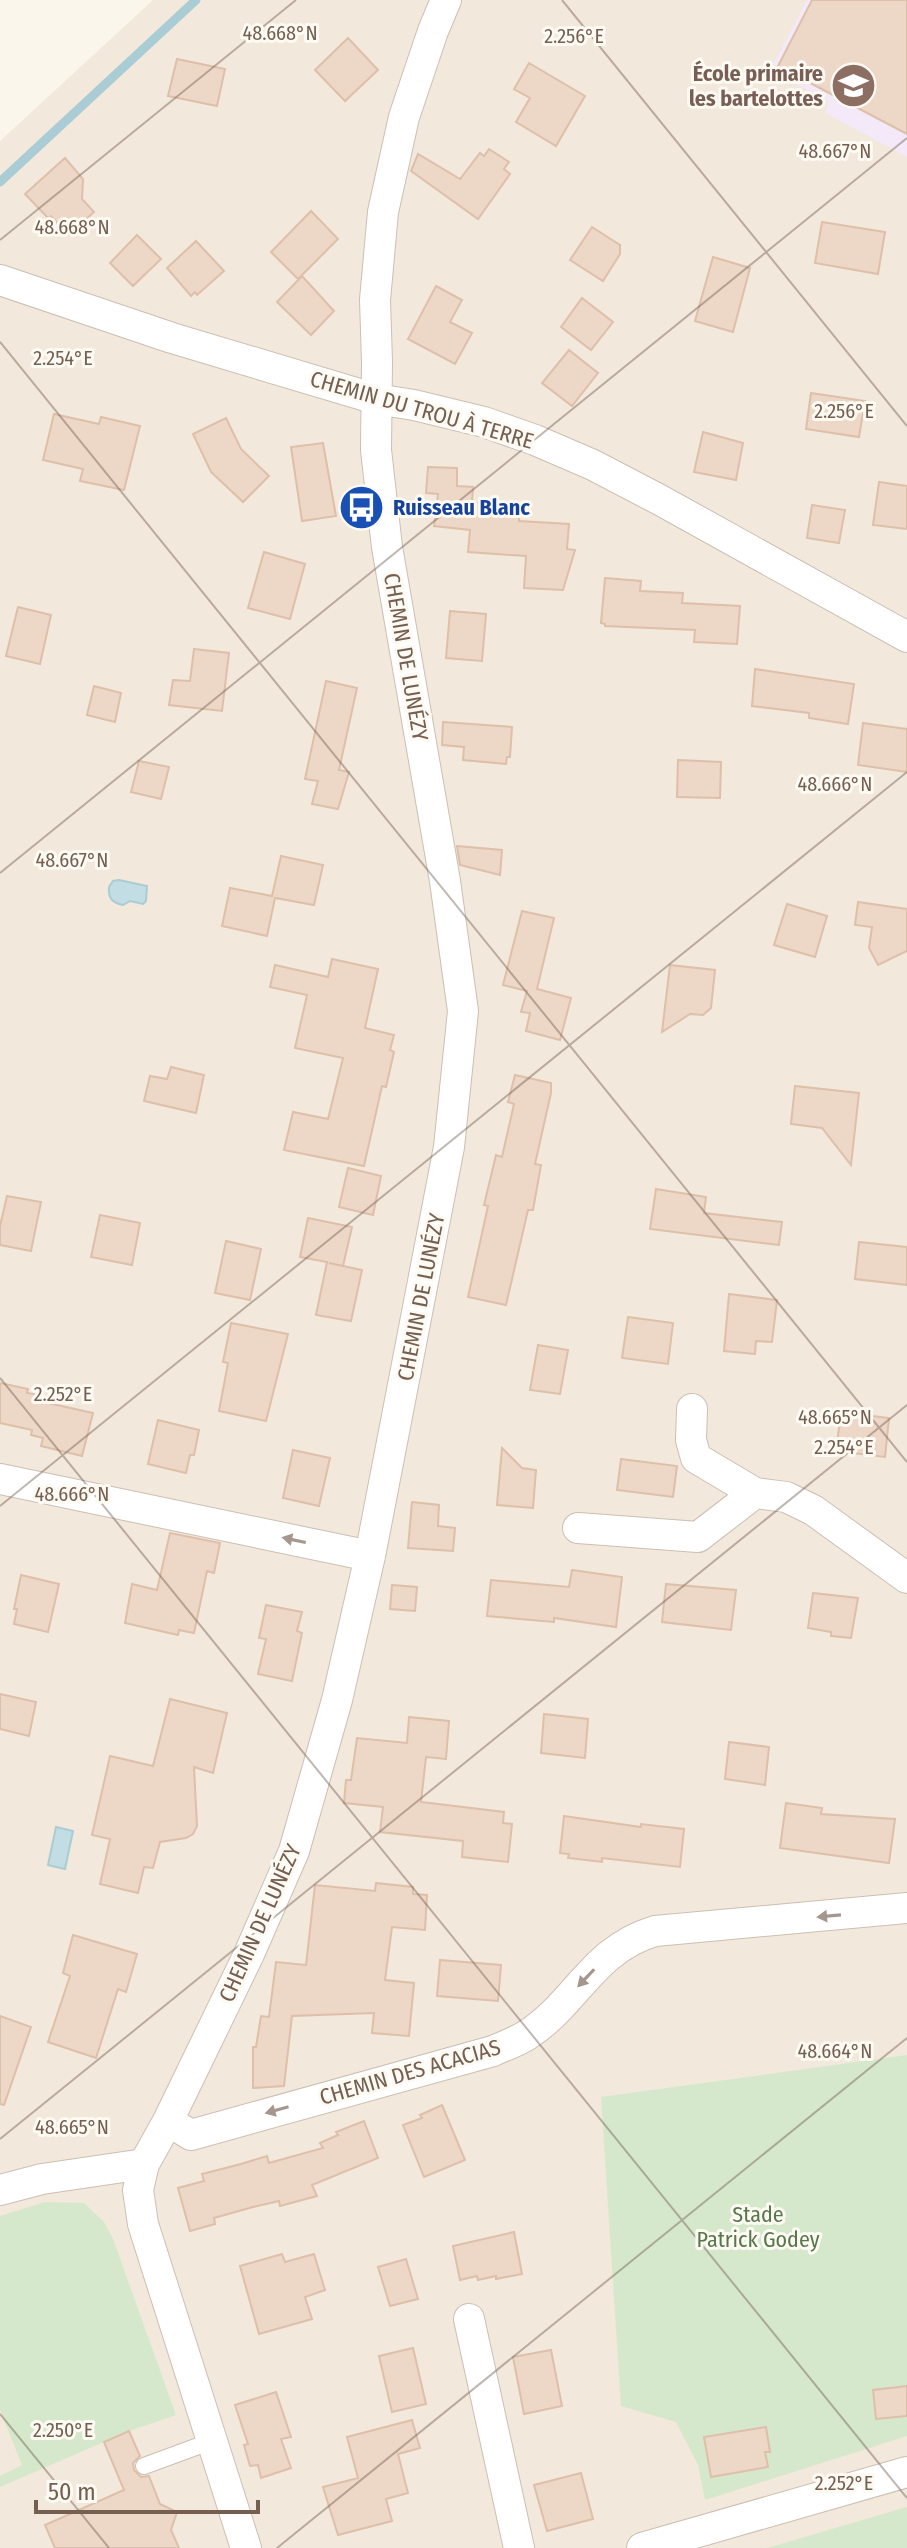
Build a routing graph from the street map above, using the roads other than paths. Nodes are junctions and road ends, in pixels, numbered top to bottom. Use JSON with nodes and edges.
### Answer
{"nodes":[{"id":1,"x":446,"y":0,"type":"edge"},
{"id":2,"x":0,"y":280,"type":"edge"},
{"id":3,"x":376,"y":399,"type":"junction"},
{"id":4,"x":907,"y":637,"type":"edge"},
{"id":5,"x":692,"y":1409,"type":"dead end"},
{"id":6,"x":0,"y":1479,"type":"edge"},
{"id":7,"x":755,"y":1493,"type":"junction"},
{"id":8,"x":578,"y":1528,"type":"dead end"},
{"id":9,"x":370,"y":1556,"type":"junction"},
{"id":10,"x":907,"y":1578,"type":"edge"},
{"id":11,"x":907,"y":1908,"type":"edge"},
{"id":12,"x":168,"y":2121,"type":"junction"},
{"id":13,"x":144,"y":2164,"type":"junction"},
{"id":14,"x":0,"y":2190,"type":"edge"},
{"id":15,"x":469,"y":2319,"type":"dead end"},
{"id":16,"x":212,"y":2441,"type":"junction"},
{"id":17,"x":144,"y":2466,"type":"dead end"},
{"id":18,"x":907,"y":2472,"type":"edge"},
{"id":19,"x":246,"y":2548,"type":"edge"},
{"id":20,"x":519,"y":2548,"type":"edge"},
{"id":21,"x":642,"y":2548,"type":"edge"}],
"edges":[{"from":1,"to":3,"type":"street","name":"CHEMIN DE LUNÉZY"},
{"from":2,"to":3,"type":"street","name":"CHEMIN DU TROU À TERRE"},
{"from":3,"to":4,"type":"street","name":"CHEMIN DU TROU À TERRE"},
{"from":3,"to":9,"type":"street","name":"CHEMIN DE LUNÉZY"},
{"from":5,"to":7,"type":"street"},
{"from":9,"to":6,"type":"street","one_way":true},
{"from":7,"to":8,"type":"street"},
{"from":7,"to":10,"type":"street"},
{"from":9,"to":12,"type":"street","name":"CHEMIN DE LUNÉZY"},
{"from":11,"to":12,"type":"street","name":"CHEMIN DES ACACIAS","one_way":true},
{"from":12,"to":13,"type":"street","name":"CHEMIN DE LUNÉZY"},
{"from":13,"to":14,"type":"street"},
{"from":13,"to":16,"type":"street","name":"CHEMIN DE LUNÉZY"},
{"from":15,"to":20,"type":"street"},
{"from":16,"to":17,"type":"lane"},
{"from":16,"to":19,"type":"street","name":"CHEMIN DE LUNÉZY"},
{"from":18,"to":21,"type":"street"}]}
